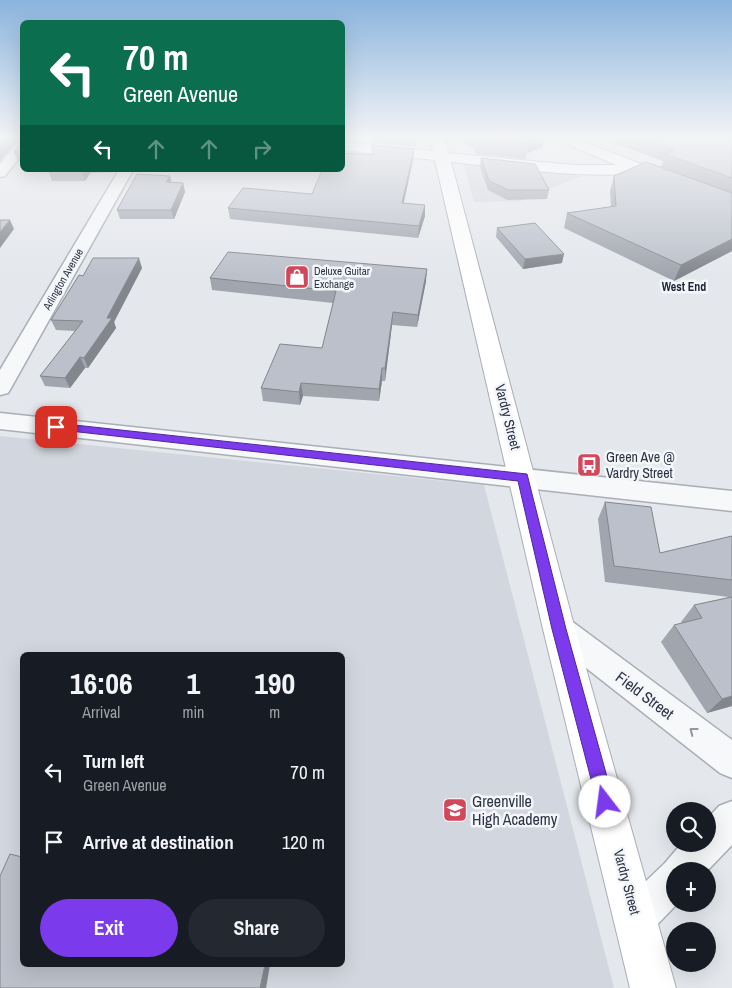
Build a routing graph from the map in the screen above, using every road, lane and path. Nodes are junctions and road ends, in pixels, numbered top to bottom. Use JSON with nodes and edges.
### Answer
{"nodes":[{"id":1,"x":118,"y":183,"type":"edge"},
{"id":2,"x":448,"y":183,"type":"edge"},
{"id":3,"x":0,"y":388,"type":"edge"},
{"id":4,"x":0,"y":421,"type":"edge"},
{"id":5,"x":523,"y":477,"type":"junction"},
{"id":6,"x":732,"y":501,"type":"edge"},
{"id":7,"x":559,"y":629,"type":"junction"},
{"id":8,"x":732,"y":761,"type":"edge"},
{"id":9,"x":732,"y":819,"type":"edge"},
{"id":10,"x":690,"y":862,"type":"edge"},
{"id":11,"x":666,"y":887,"type":"edge"},
{"id":12,"x":636,"y":918,"type":"junction"},
{"id":13,"x":653,"y":988,"type":"edge"}],
"edges":[{"from":1,"to":3,"type":"street","name":"Arlington Avenue"},
{"from":2,"to":5,"type":"street","name":"Vardry Street"},
{"from":4,"to":5,"type":"street"},
{"from":5,"to":6,"type":"street"},
{"from":5,"to":7,"type":"street","name":"Vardry Street"},
{"from":8,"to":7,"type":"street","name":"Field Street","one_way":true},
{"from":7,"to":12,"type":"street","name":"Vardry Street"},
{"from":9,"to":10,"type":"street"},
{"from":11,"to":12,"type":"street"},
{"from":12,"to":13,"type":"street","name":"Vardry Street"}]}
